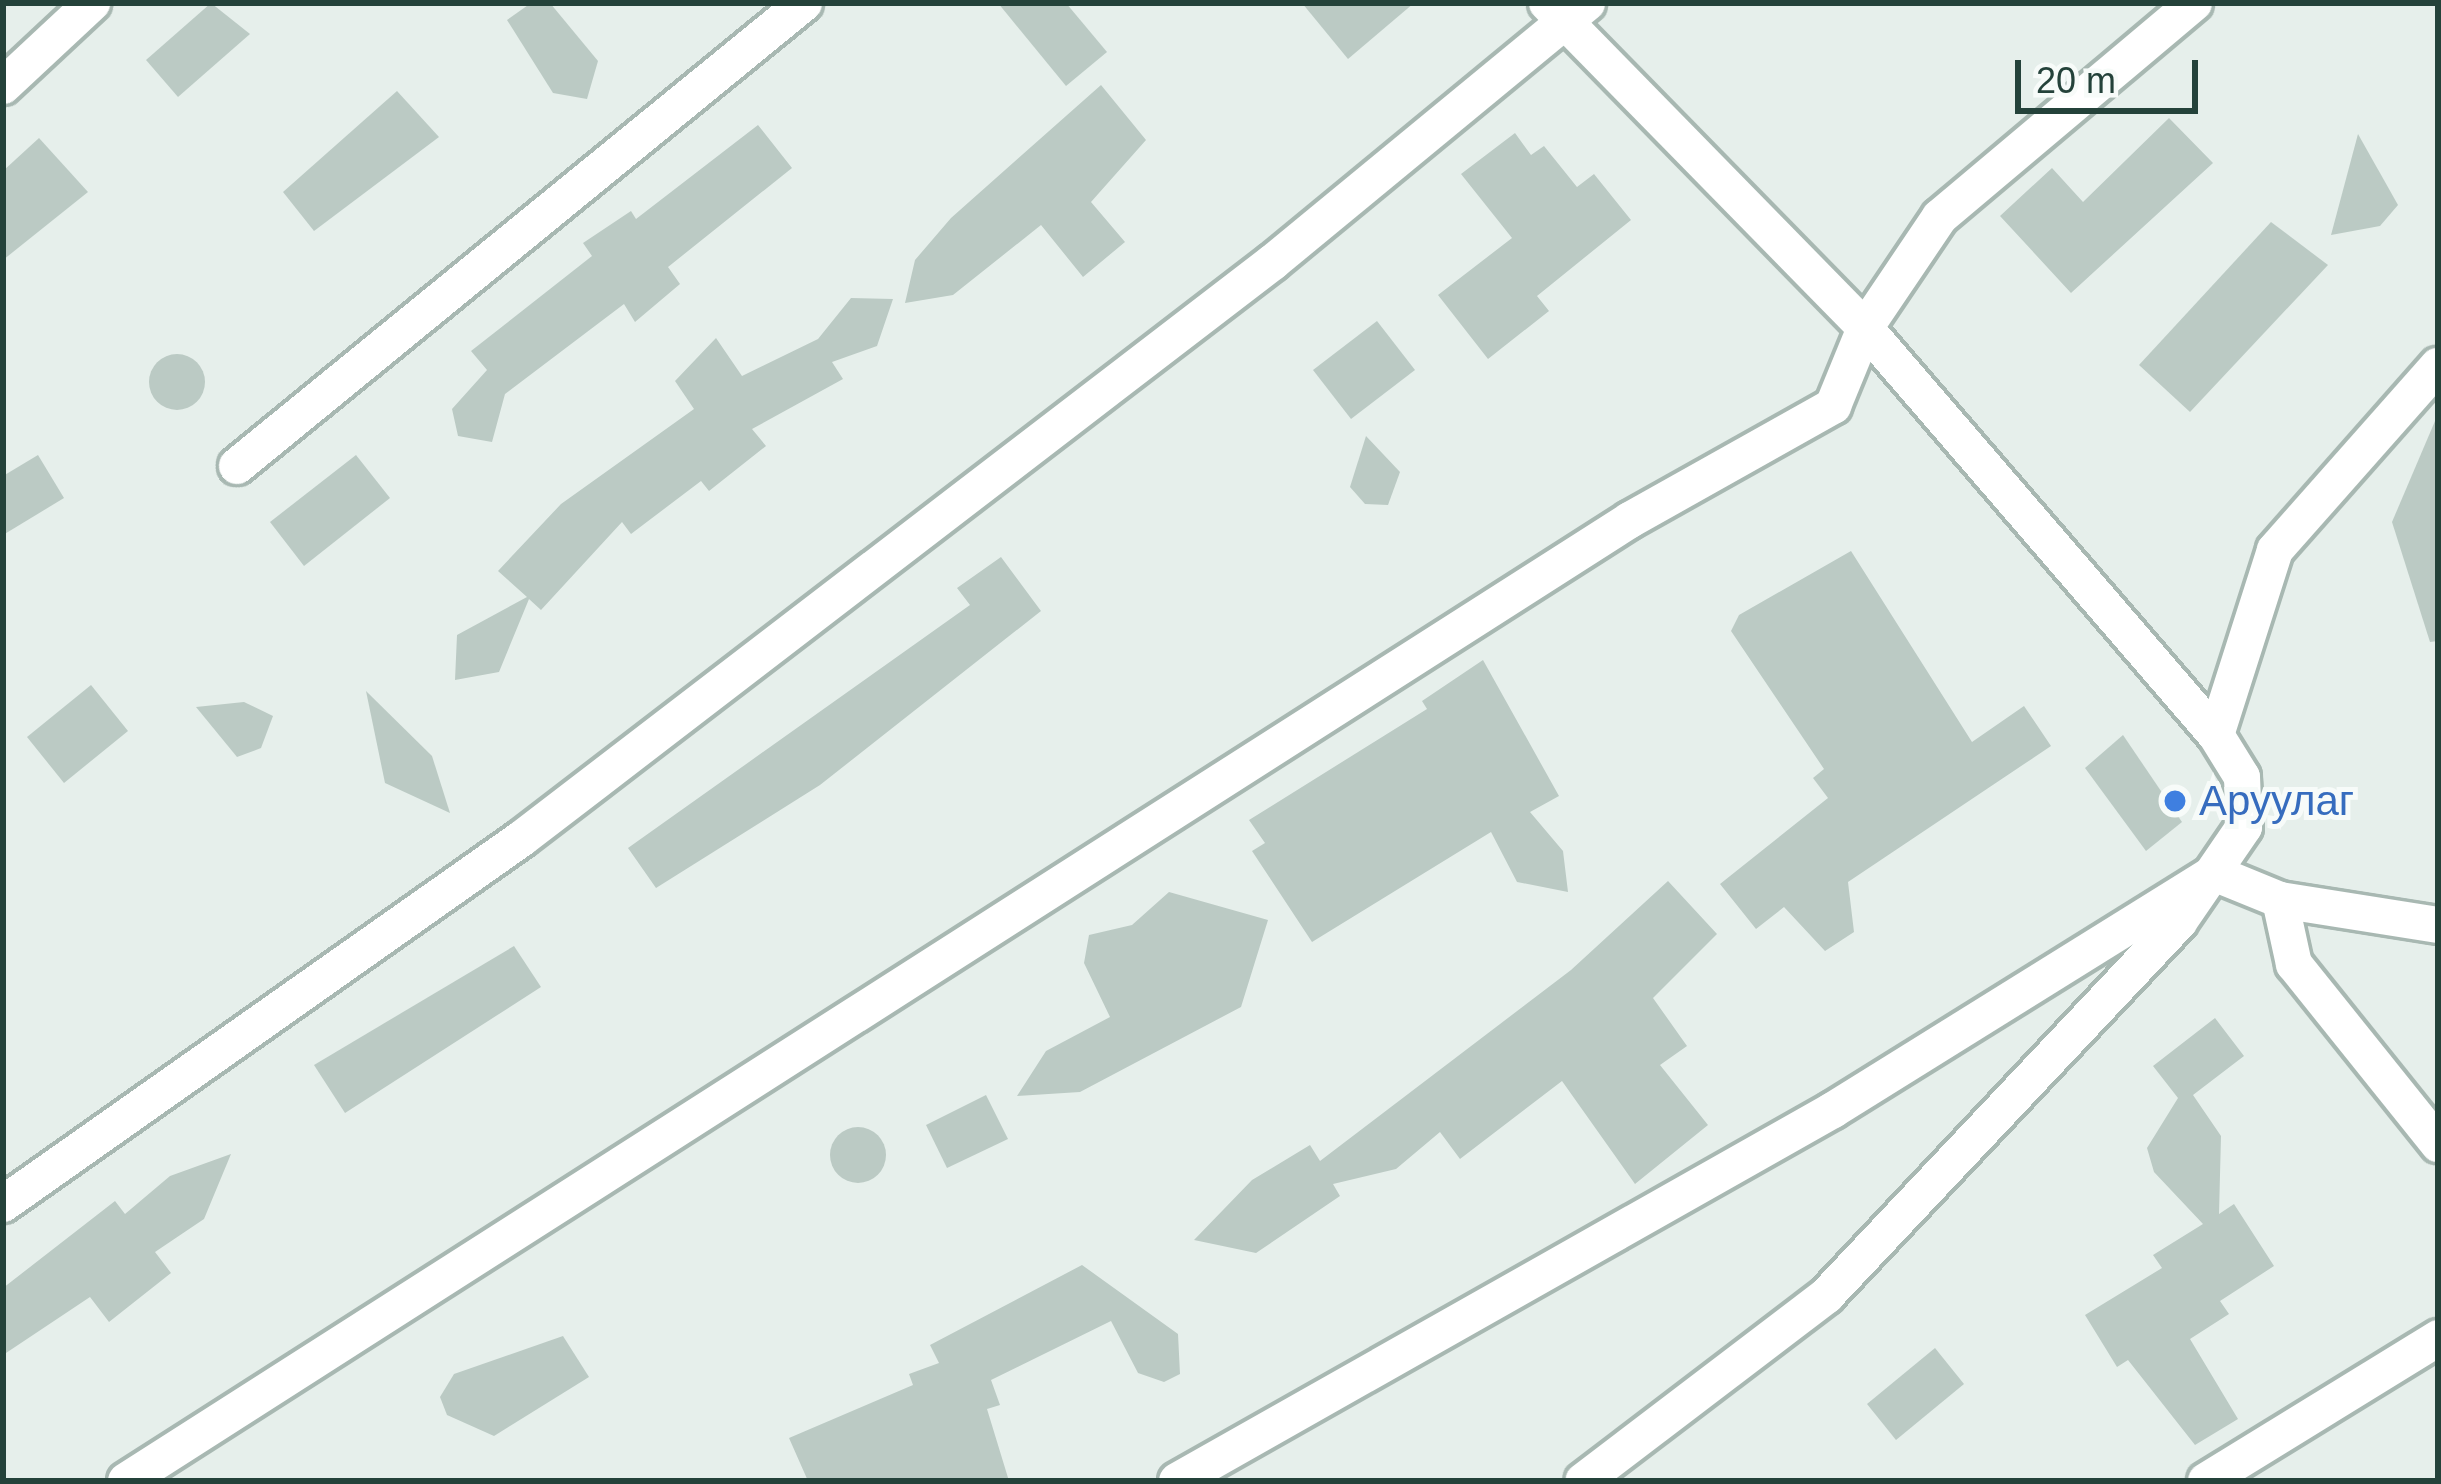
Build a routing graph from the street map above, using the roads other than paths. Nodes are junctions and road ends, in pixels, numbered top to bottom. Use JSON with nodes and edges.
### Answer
{"nodes":[{"id":1,"x":92,"y":3,"type":"edge"},
{"id":2,"x":804,"y":3,"type":"edge"},
{"id":3,"x":2194,"y":3,"type":"edge"},
{"id":4,"x":1566,"y":9,"type":"edge"},
{"id":5,"x":3,"y":86,"type":"edge"},
{"id":6,"x":1865,"y":328,"type":"junction"},
{"id":7,"x":2438,"y":366,"type":"edge"},
{"id":8,"x":238,"y":466,"type":"dead end"},
{"id":9,"x":2216,"y":735,"type":"junction"},
{"id":10,"x":2214,"y":873,"type":"junction"},
{"id":11,"x":2280,"y":900,"type":"junction"},
{"id":12,"x":2438,"y":925,"type":"edge"},
{"id":13,"x":2438,"y":1144,"type":"edge"},
{"id":14,"x":3,"y":1204,"type":"edge"},
{"id":15,"x":2438,"y":1338,"type":"edge"},
{"id":16,"x":126,"y":1481,"type":"edge"},
{"id":17,"x":1177,"y":1481,"type":"edge"},
{"id":18,"x":1583,"y":1481,"type":"edge"},
{"id":19,"x":2206,"y":1481,"type":"edge"}],
"edges":[{"from":1,"to":5,"type":"street"},
{"from":2,"to":8,"type":"street"},
{"from":3,"to":6,"type":"street"},
{"from":4,"to":6,"type":"street"},
{"from":4,"to":14,"type":"street"},
{"from":6,"to":9,"type":"street"},
{"from":6,"to":16,"type":"street"},
{"from":7,"to":9,"type":"street"},
{"from":9,"to":10,"type":"street"},
{"from":10,"to":11,"type":"street"},
{"from":10,"to":17,"type":"street"},
{"from":10,"to":18,"type":"street"},
{"from":11,"to":12,"type":"street"},
{"from":11,"to":13,"type":"street"},
{"from":15,"to":19,"type":"street"}]}
